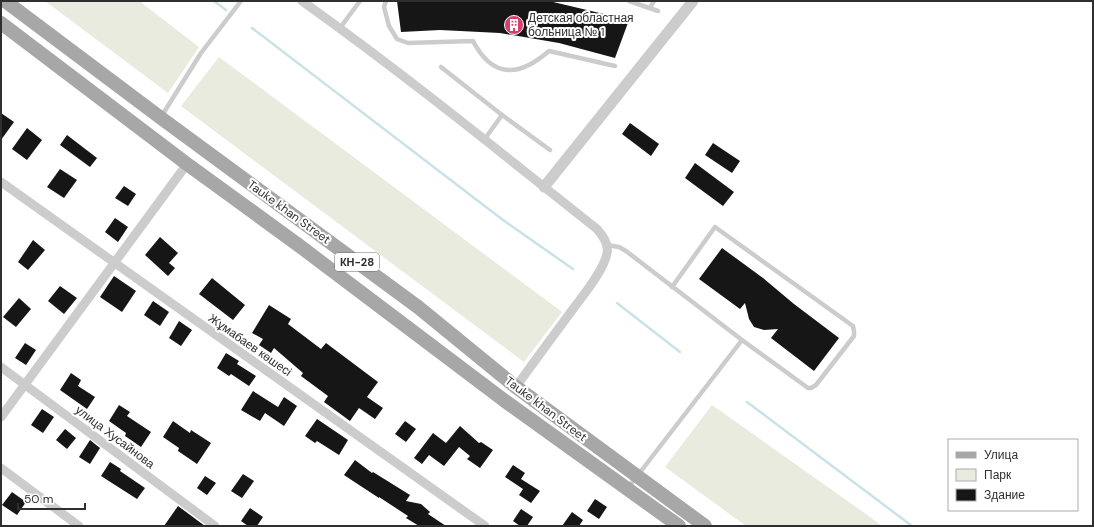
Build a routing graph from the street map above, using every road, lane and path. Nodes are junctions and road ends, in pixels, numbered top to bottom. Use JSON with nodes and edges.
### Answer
{"nodes":[{"id":1,"x":5,"y":1,"type":"edge"},
{"id":2,"x":241,"y":1,"type":"edge"},
{"id":3,"x":302,"y":1,"type":"edge"},
{"id":4,"x":360,"y":1,"type":"edge"},
{"id":5,"x":386,"y":1,"type":"edge"},
{"id":6,"x":629,"y":1,"type":"edge"},
{"id":7,"x":654,"y":1,"type":"edge"},
{"id":8,"x":693,"y":1,"type":"edge"},
{"id":9,"x":650,"y":8,"type":"junction"},
{"id":10,"x":658,"y":10,"type":"dead end"},
{"id":11,"x":1,"y":23,"type":"edge"},
{"id":12,"x":340,"y":28,"type":"junction"},
{"id":13,"x":441,"y":66,"type":"dead end"},
{"id":14,"x":615,"y":66,"type":"dead end"},
{"id":15,"x":502,"y":115,"type":"junction"},
{"id":16,"x":161,"y":118,"type":"junction"},
{"id":17,"x":484,"y":140,"type":"junction"},
{"id":18,"x":550,"y":150,"type":"dead end"},
{"id":19,"x":188,"y":164,"type":"junction"},
{"id":20,"x":1,"y":182,"type":"edge"},
{"id":21,"x":544,"y":187,"type":"junction"},
{"id":22,"x":607,"y":245,"type":"junction"},
{"id":23,"x":115,"y":263,"type":"junction"},
{"id":24,"x":672,"y":287,"type":"junction"},
{"id":25,"x":742,"y":340,"type":"junction"},
{"id":26,"x":1,"y":367,"type":"edge"},
{"id":27,"x":25,"y":384,"type":"junction"},
{"id":28,"x":516,"y":386,"type":"junction"},
{"id":29,"x":505,"y":401,"type":"junction"},
{"id":30,"x":1,"y":417,"type":"edge"},
{"id":31,"x":1,"y":468,"type":"edge"},
{"id":32,"x":637,"y":476,"type":"junction"},
{"id":33,"x":628,"y":489,"type":"junction"},
{"id":34,"x":79,"y":526,"type":"edge"},
{"id":35,"x":215,"y":526,"type":"edge"},
{"id":36,"x":485,"y":526,"type":"edge"},
{"id":37,"x":679,"y":526,"type":"edge"},
{"id":38,"x":706,"y":526,"type":"edge"}],
"edges":[{"from":1,"to":16,"type":"main road","name":"Tauke khan Street","number":"КН-28"},
{"from":2,"to":16,"type":"lane"},
{"from":3,"to":12,"type":"street"},
{"from":4,"to":12,"type":"lane"},
{"from":5,"to":14,"type":"lane"},
{"from":6,"to":9,"type":"lane"},
{"from":7,"to":9,"type":"lane"},
{"from":8,"to":21,"type":"street"},
{"from":9,"to":10,"type":"lane"},
{"from":11,"to":19,"type":"main road","name":"Tauke khan Street","number":"КН-28"},
{"from":12,"to":17,"type":"street"},
{"from":13,"to":15,"type":"lane"},
{"from":15,"to":17,"type":"lane"},
{"from":15,"to":18,"type":"lane"},
{"from":16,"to":28,"type":"main road","name":"Tauke khan Street","number":"КН-28"},
{"from":17,"to":21,"type":"street"},
{"from":19,"to":23,"type":"street"},
{"from":19,"to":29,"type":"main road","name":"Tauke khan Street","number":"КН-28"},
{"from":20,"to":23,"type":"street","name":"Жұмабаев көшесі"},
{"from":21,"to":22,"type":"street"},
{"from":22,"to":24,"type":"lane"},
{"from":22,"to":28,"type":"street"},
{"from":23,"to":27,"type":"street"},
{"from":23,"to":36,"type":"street","name":"Жұмабаев көшесі"},
{"from":24,"to":25,"type":"lane"},
{"from":24,"to":25,"type":"lane"},
{"from":25,"to":32,"type":"lane"},
{"from":26,"to":27,"type":"street","name":"улица Хусайнова"},
{"from":27,"to":30,"type":"street"},
{"from":27,"to":35,"type":"street","name":"улица Хусайнова"},
{"from":28,"to":29,"type":"street"},
{"from":28,"to":32,"type":"main road","name":"Tauke khan Street","number":"КН-28"},
{"from":29,"to":33,"type":"main road","name":"Tauke khan Street","number":"КН-28"},
{"from":31,"to":34,"type":"street"},
{"from":32,"to":33,"type":"lane"},
{"from":32,"to":38,"type":"main road","name":"Tauke khan Street","number":"КН-28"},
{"from":33,"to":37,"type":"main road","name":"Tauke khan Street","number":"КН-28"}]}
